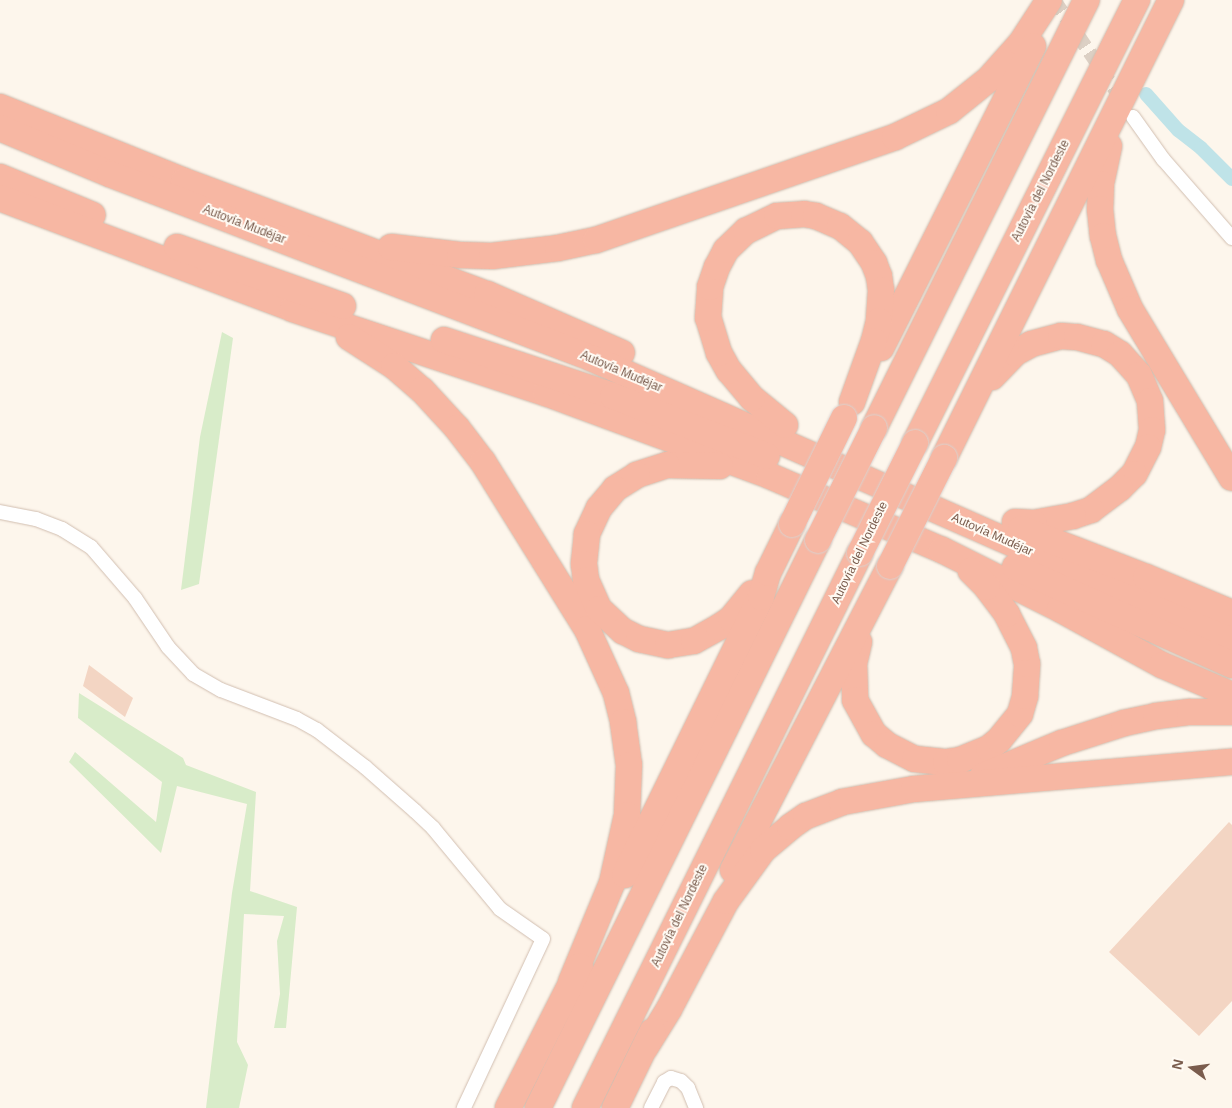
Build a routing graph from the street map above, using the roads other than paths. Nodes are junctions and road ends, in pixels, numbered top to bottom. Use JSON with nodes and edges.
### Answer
{"nodes":[{"id":1,"x":1049,"y":0,"type":"edge"},
{"id":2,"x":1055,"y":0,"type":"edge"},
{"id":3,"x":1086,"y":0,"type":"edge"},
{"id":4,"x":1137,"y":0,"type":"edge"},
{"id":5,"x":1171,"y":0,"type":"edge"},
{"id":6,"x":1138,"y":67,"type":"junction"},
{"id":7,"x":0,"y":107,"type":"edge"},
{"id":8,"x":1133,"y":117,"type":"tunnel mouth"},
{"id":9,"x":0,"y":128,"type":"edge"},
{"id":10,"x":0,"y":177,"type":"edge"},
{"id":11,"x":0,"y":198,"type":"edge"},
{"id":12,"x":1232,"y":238,"type":"edge"},
{"id":13,"x":350,"y":241,"type":"junction"},
{"id":14,"x":293,"y":309,"type":"junction"},
{"id":15,"x":967,"y":409,"type":"junction"},
{"id":16,"x":848,"y":410,"type":"junction"},
{"id":17,"x":785,"y":425,"type":"junction"},
{"id":18,"x":770,"y":476,"type":"junction"},
{"id":19,"x":1232,"y":478,"type":"edge"},
{"id":20,"x":0,"y":512,"type":"edge"},
{"id":21,"x":1003,"y":522,"type":"junction"},
{"id":22,"x":942,"y":550,"type":"junction"},
{"id":23,"x":768,"y":573,"type":"junction"},
{"id":24,"x":877,"y":592,"type":"junction"},
{"id":25,"x":1232,"y":614,"type":"edge"},
{"id":26,"x":1232,"y":640,"type":"edge"},
{"id":27,"x":1232,"y":665,"type":"edge"},
{"id":28,"x":1232,"y":695,"type":"edge"},
{"id":29,"x":1232,"y":712,"type":"edge"},
{"id":30,"x":1232,"y":762,"type":"edge"},
{"id":31,"x":964,"y":784,"type":"junction"},
{"id":32,"x":571,"y":982,"type":"junction"},
{"id":33,"x":645,"y":1048,"type":"junction"},
{"id":34,"x":464,"y":1108,"type":"edge"},
{"id":35,"x":508,"y":1108,"type":"edge"},
{"id":36,"x":538,"y":1108,"type":"edge"},
{"id":37,"x":585,"y":1108,"type":"edge"},
{"id":38,"x":615,"y":1108,"type":"edge"},
{"id":39,"x":650,"y":1108,"type":"edge"},
{"id":40,"x":696,"y":1108,"type":"edge"}],
"edges":[{"from":1,"to":13,"type":"highway"},
{"from":2,"to":16,"type":"highway"},
{"from":3,"to":36,"type":"highway","bridge":true},
{"from":4,"to":37,"type":"highway","name":"Autovía del Nordeste","bridge":true},
{"from":5,"to":6,"type":"highway"},
{"from":6,"to":15,"type":"highway"},
{"from":6,"to":19,"type":"highway"},
{"from":7,"to":13,"type":"highway"},
{"from":8,"to":12,"type":"street"},
{"from":9,"to":26,"type":"highway","name":"Autovía Mudéjar"},
{"from":10,"to":27,"type":"highway","name":"Autovía Mudéjar"},
{"from":11,"to":14,"type":"highway"},
{"from":13,"to":17,"type":"highway"},
{"from":14,"to":18,"type":"highway"},
{"from":14,"to":32,"type":"highway"},
{"from":15,"to":21,"type":"highway"},
{"from":15,"to":24,"type":"highway","bridge":true},
{"from":16,"to":17,"type":"highway"},
{"from":16,"to":23,"type":"highway","bridge":true},
{"from":17,"to":21,"type":"highway"},
{"from":18,"to":22,"type":"highway"},
{"from":18,"to":23,"type":"highway"},
{"from":20,"to":34,"type":"street"},
{"from":21,"to":25,"type":"highway"},
{"from":22,"to":24,"type":"highway"},
{"from":22,"to":28,"type":"highway"},
{"from":23,"to":32,"type":"highway"},
{"from":24,"to":33,"type":"highway"},
{"from":29,"to":31,"type":"highway"},
{"from":30,"to":31,"type":"highway"},
{"from":31,"to":33,"type":"highway"},
{"from":32,"to":35,"type":"highway"},
{"from":33,"to":38,"type":"highway"},
{"from":39,"to":40,"type":"street"}]}
